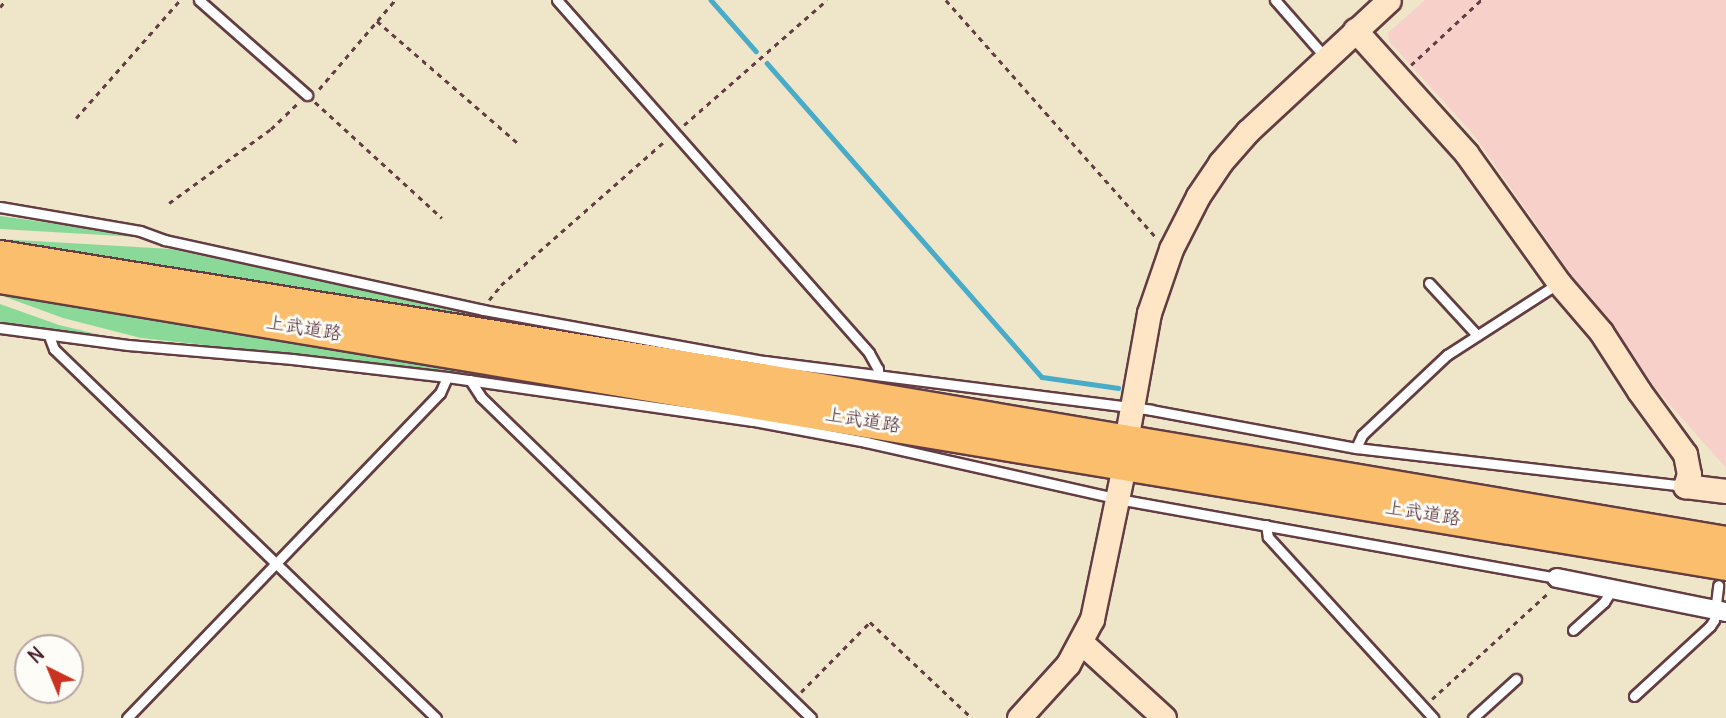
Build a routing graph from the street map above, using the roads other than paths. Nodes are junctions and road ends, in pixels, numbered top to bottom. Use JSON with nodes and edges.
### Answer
{"nodes":[{"id":1,"x":199,"y":0,"type":"edge"},
{"id":2,"x":556,"y":0,"type":"edge"},
{"id":3,"x":1275,"y":0,"type":"edge"},
{"id":4,"x":1389,"y":0,"type":"edge"},
{"id":5,"x":1355,"y":30,"type":"junction"},
{"id":6,"x":1325,"y":57,"type":"junction"},
{"id":7,"x":307,"y":95,"type":"road end"},
{"id":8,"x":0,"y":208,"type":"edge"},
{"id":9,"x":0,"y":256,"type":"edge"},
{"id":10,"x":0,"y":278,"type":"edge"},
{"id":11,"x":1429,"y":283,"type":"dead end"},
{"id":12,"x":1559,"y":283,"type":"junction"},
{"id":13,"x":0,"y":328,"type":"edge"},
{"id":14,"x":1477,"y":335,"type":"junction"},
{"id":15,"x":49,"y":336,"type":"junction"},
{"id":16,"x":878,"y":375,"type":"junction"},
{"id":17,"x":447,"y":377,"type":"junction"},
{"id":18,"x":470,"y":380,"type":"junction"},
{"id":19,"x":759,"y":391,"type":"junction"},
{"id":20,"x":1130,"y":415,"type":"junction"},
{"id":21,"x":1356,"y":448,"type":"junction"},
{"id":22,"x":1122,"y":475,"type":"dead end"},
{"id":23,"x":1685,"y":486,"type":"junction"},
{"id":24,"x":1726,"y":491,"type":"edge"},
{"id":25,"x":1118,"y":499,"type":"junction"},
{"id":26,"x":1466,"y":509,"type":"junction"},
{"id":27,"x":1726,"y":522,"type":"edge"},
{"id":28,"x":1266,"y":525,"type":"junction"},
{"id":29,"x":1726,"y":542,"type":"edge"},
{"id":30,"x":276,"y":564,"type":"junction"},
{"id":31,"x":1724,"y":577,"type":"edge"},
{"id":32,"x":1557,"y":578,"type":"joint"},
{"id":33,"x":1612,"y":587,"type":"junction"},
{"id":34,"x":1721,"y":610,"type":"edge"},
{"id":35,"x":1573,"y":629,"type":"dead end"},
{"id":36,"x":1082,"y":643,"type":"junction"},
{"id":37,"x":1516,"y":678,"type":"dead end"},
{"id":38,"x":1634,"y":696,"type":"dead end"},
{"id":39,"x":127,"y":718,"type":"edge"},
{"id":40,"x":436,"y":718,"type":"edge"},
{"id":41,"x":811,"y":718,"type":"edge"},
{"id":42,"x":1019,"y":718,"type":"edge"},
{"id":43,"x":1164,"y":718,"type":"edge"},
{"id":44,"x":1433,"y":718,"type":"edge"},
{"id":45,"x":1473,"y":718,"type":"edge"}],
"edges":[{"from":1,"to":7,"type":"lane"},
{"from":2,"to":16,"type":"lane"},
{"from":3,"to":6,"type":"lane"},
{"from":4,"to":5,"type":"street"},
{"from":5,"to":6,"type":"street"},
{"from":5,"to":12,"type":"street"},
{"from":6,"to":20,"type":"street"},
{"from":8,"to":19,"type":"lane"},
{"from":9,"to":19,"type":"highway","name":"上武道路"},
{"from":10,"to":19,"type":"highway","name":"上武道路"},
{"from":11,"to":14,"type":"lane"},
{"from":12,"to":14,"type":"lane"},
{"from":12,"to":23,"type":"street"},
{"from":13,"to":15,"type":"lane"},
{"from":14,"to":21,"type":"lane"},
{"from":15,"to":17,"type":"lane"},
{"from":15,"to":30,"type":"lane"},
{"from":16,"to":19,"type":"lane"},
{"from":16,"to":20,"type":"lane"},
{"from":17,"to":18,"type":"lane"},
{"from":17,"to":30,"type":"lane"},
{"from":18,"to":19,"type":"lane"},
{"from":18,"to":41,"type":"lane"},
{"from":19,"to":25,"type":"lane"},
{"from":19,"to":26,"type":"highway","name":"上武道路"},
{"from":20,"to":21,"type":"lane"},
{"from":21,"to":23,"type":"lane"},
{"from":22,"to":25,"type":"street"},
{"from":23,"to":24,"type":"street"},
{"from":25,"to":28,"type":"lane"},
{"from":25,"to":36,"type":"street"},
{"from":26,"to":27,"type":"highway"},
{"from":26,"to":29,"type":"highway","name":"上武道路"},
{"from":26,"to":31,"type":"highway"},
{"from":28,"to":32,"type":"lane"},
{"from":28,"to":44,"type":"lane"},
{"from":30,"to":39,"type":"lane"},
{"from":30,"to":40,"type":"lane"},
{"from":31,"to":34,"type":"lane"},
{"from":32,"to":33,"type":"street"},
{"from":33,"to":34,"type":"street"},
{"from":33,"to":35,"type":"lane"},
{"from":34,"to":38,"type":"lane"},
{"from":36,"to":42,"type":"street"},
{"from":36,"to":43,"type":"street"},
{"from":37,"to":45,"type":"lane"}]}
